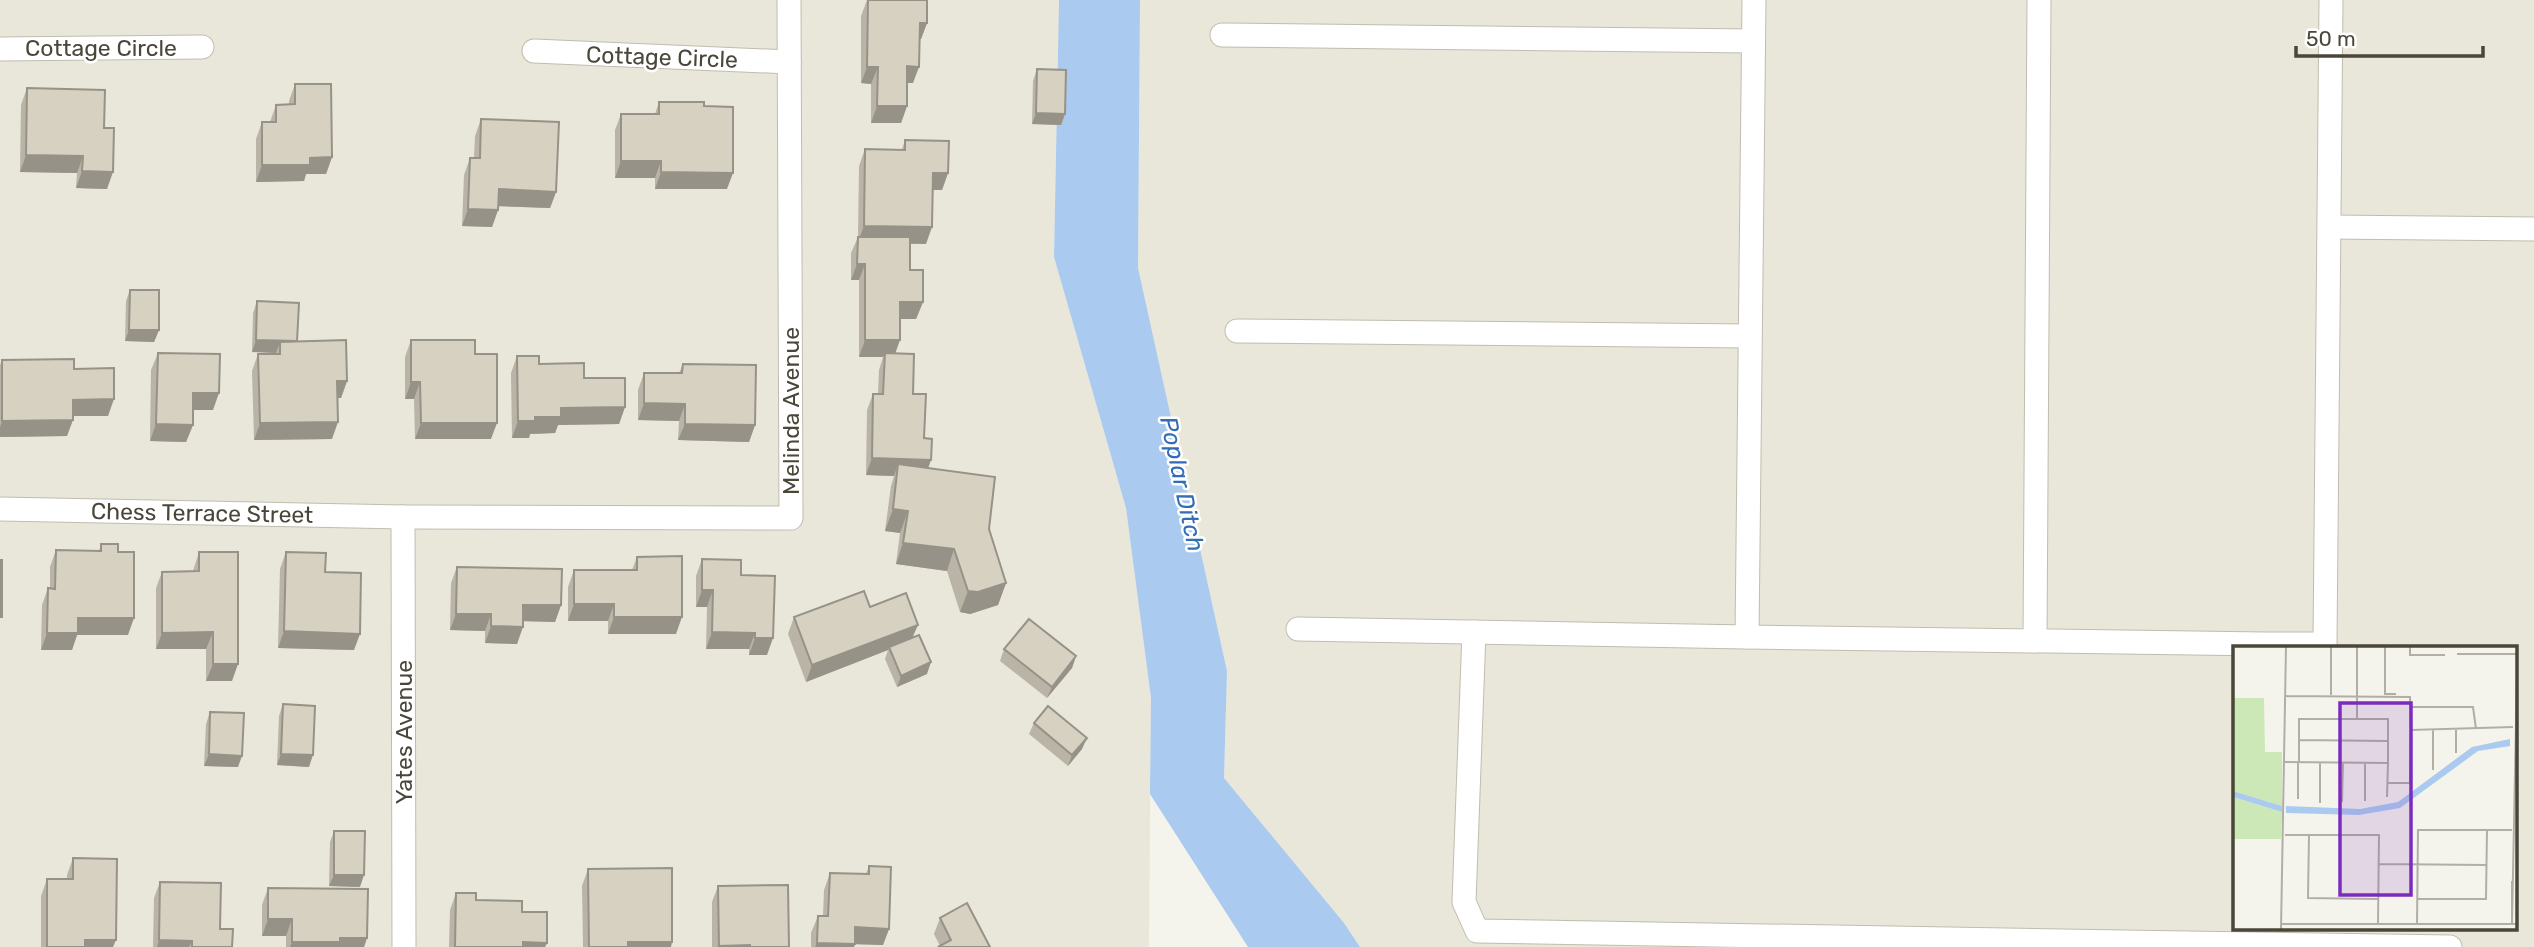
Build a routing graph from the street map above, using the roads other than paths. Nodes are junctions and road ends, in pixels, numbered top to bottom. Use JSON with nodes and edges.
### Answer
{"nodes":[{"id":1,"x":789,"y":0,"type":"edge"},
{"id":2,"x":1754,"y":0,"type":"edge"},
{"id":3,"x":2039,"y":0,"type":"edge"},
{"id":4,"x":2331,"y":0,"type":"edge"},
{"id":5,"x":1223,"y":34,"type":"dead end"},
{"id":6,"x":1753,"y":41,"type":"junction"},
{"id":7,"x":202,"y":47,"type":"dead end"},
{"id":8,"x":0,"y":49,"type":"edge"},
{"id":9,"x":534,"y":51,"type":"dead end"},
{"id":10,"x":789,"y":62,"type":"junction"},
{"id":11,"x":2330,"y":227,"type":"junction"},
{"id":12,"x":2534,"y":229,"type":"edge"},
{"id":13,"x":1237,"y":331,"type":"dead end"},
{"id":14,"x":1750,"y":336,"type":"junction"},
{"id":15,"x":0,"y":509,"type":"edge"},
{"id":16,"x":403,"y":517,"type":"junction"},
{"id":17,"x":1298,"y":629,"type":"dead end"},
{"id":18,"x":1474,"y":632,"type":"junction"},
{"id":19,"x":1747,"y":637,"type":"junction"},
{"id":20,"x":2035,"y":641,"type":"junction"},
{"id":21,"x":2185,"y":945,"type":"edge"},
{"id":22,"x":404,"y":947,"type":"edge"},
{"id":23,"x":2450,"y":947,"type":"edge"}],
"edges":[{"from":1,"to":10,"type":"street","name":"Melinda Avenue"},
{"from":2,"to":6,"type":"street"},
{"from":3,"to":20,"type":"street"},
{"from":4,"to":11,"type":"street"},
{"from":5,"to":6,"type":"street"},
{"from":6,"to":14,"type":"street"},
{"from":7,"to":8,"type":"street","name":"Cottage Circle"},
{"from":9,"to":10,"type":"street","name":"Cottage Circle"},
{"from":10,"to":16,"type":"street","name":"Melinda Avenue"},
{"from":11,"to":12,"type":"street"},
{"from":11,"to":20,"type":"street"},
{"from":13,"to":14,"type":"street"},
{"from":14,"to":19,"type":"street"},
{"from":15,"to":16,"type":"street","name":"Chess Terrace Street"},
{"from":16,"to":22,"type":"street","name":"Yates Avenue"},
{"from":17,"to":18,"type":"street"},
{"from":18,"to":19,"type":"street"},
{"from":18,"to":21,"type":"street"},
{"from":19,"to":20,"type":"street"},
{"from":21,"to":23,"type":"street"}]}
